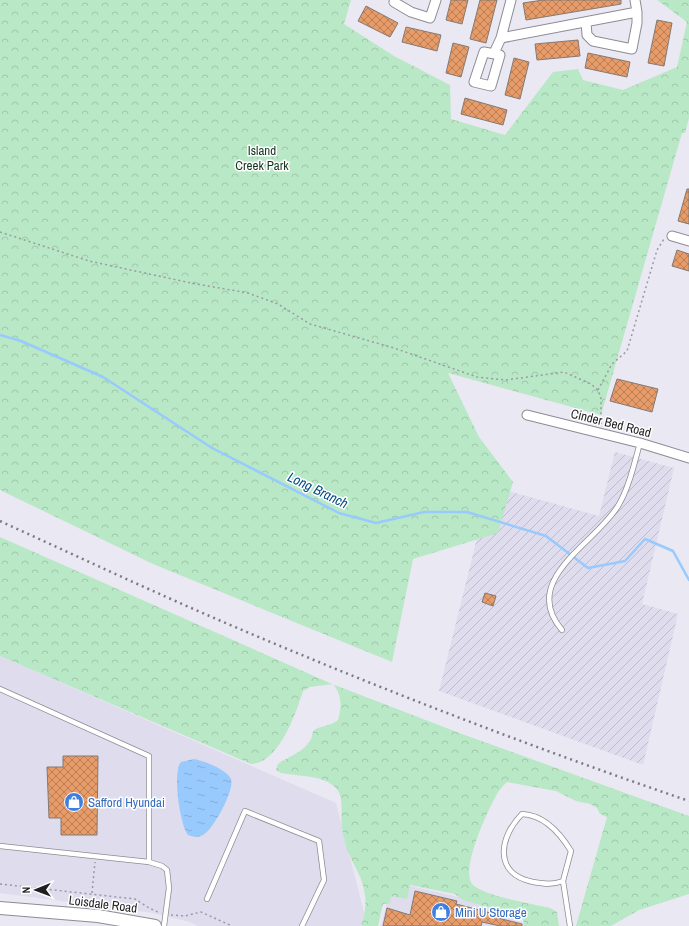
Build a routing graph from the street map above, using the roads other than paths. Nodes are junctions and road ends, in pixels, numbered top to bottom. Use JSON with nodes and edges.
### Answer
{"nodes":[{"id":1,"x":395,"y":0,"type":"edge"},
{"id":2,"x":436,"y":0,"type":"edge"},
{"id":3,"x":511,"y":0,"type":"edge"},
{"id":4,"x":635,"y":0,"type":"edge"},
{"id":5,"x":637,"y":12,"type":"junction"},
{"id":6,"x":586,"y":22,"type":"junction"},
{"id":7,"x":501,"y":38,"type":"junction"},
{"id":8,"x":494,"y":52,"type":"dead end"},
{"id":9,"x":672,"y":236,"type":"road end"},
{"id":10,"x":689,"y":241,"type":"edge"},
{"id":11,"x":527,"y":415,"type":"dead end"},
{"id":12,"x":640,"y":443,"type":"junction"},
{"id":13,"x":689,"y":458,"type":"edge"},
{"id":14,"x":562,"y":630,"type":"dead end"},
{"id":15,"x":0,"y":689,"type":"edge"},
{"id":16,"x":0,"y":846,"type":"edge"},
{"id":17,"x":149,"y":862,"type":"junction"},
{"id":18,"x":563,"y":881,"type":"junction"},
{"id":19,"x":207,"y":899,"type":"dead end"},
{"id":20,"x":0,"y":908,"type":"edge"},
{"id":21,"x":155,"y":926,"type":"edge"},
{"id":22,"x":164,"y":926,"type":"edge"},
{"id":23,"x":302,"y":926,"type":"edge"},
{"id":24,"x":570,"y":926,"type":"edge"}],
"edges":[{"from":1,"to":2,"type":"street"},
{"from":3,"to":7,"type":"street"},
{"from":4,"to":5,"type":"street"},
{"from":5,"to":6,"type":"street"},
{"from":5,"to":6,"type":"street"},
{"from":6,"to":7,"type":"street"},
{"from":7,"to":8,"type":"street"},
{"from":9,"to":10,"type":"street"},
{"from":11,"to":12,"type":"street","name":"Cinder Bed Road"},
{"from":12,"to":13,"type":"street","name":"Cinder Bed Road"},
{"from":12,"to":14,"type":"lane"},
{"from":15,"to":17,"type":"lane"},
{"from":16,"to":17,"type":"lane"},
{"from":17,"to":22,"type":"lane"},
{"from":18,"to":18,"type":"lane"},
{"from":18,"to":24,"type":"lane"},
{"from":19,"to":23,"type":"lane"},
{"from":20,"to":21,"type":"main road","name":"Loisdale Road"}]}
